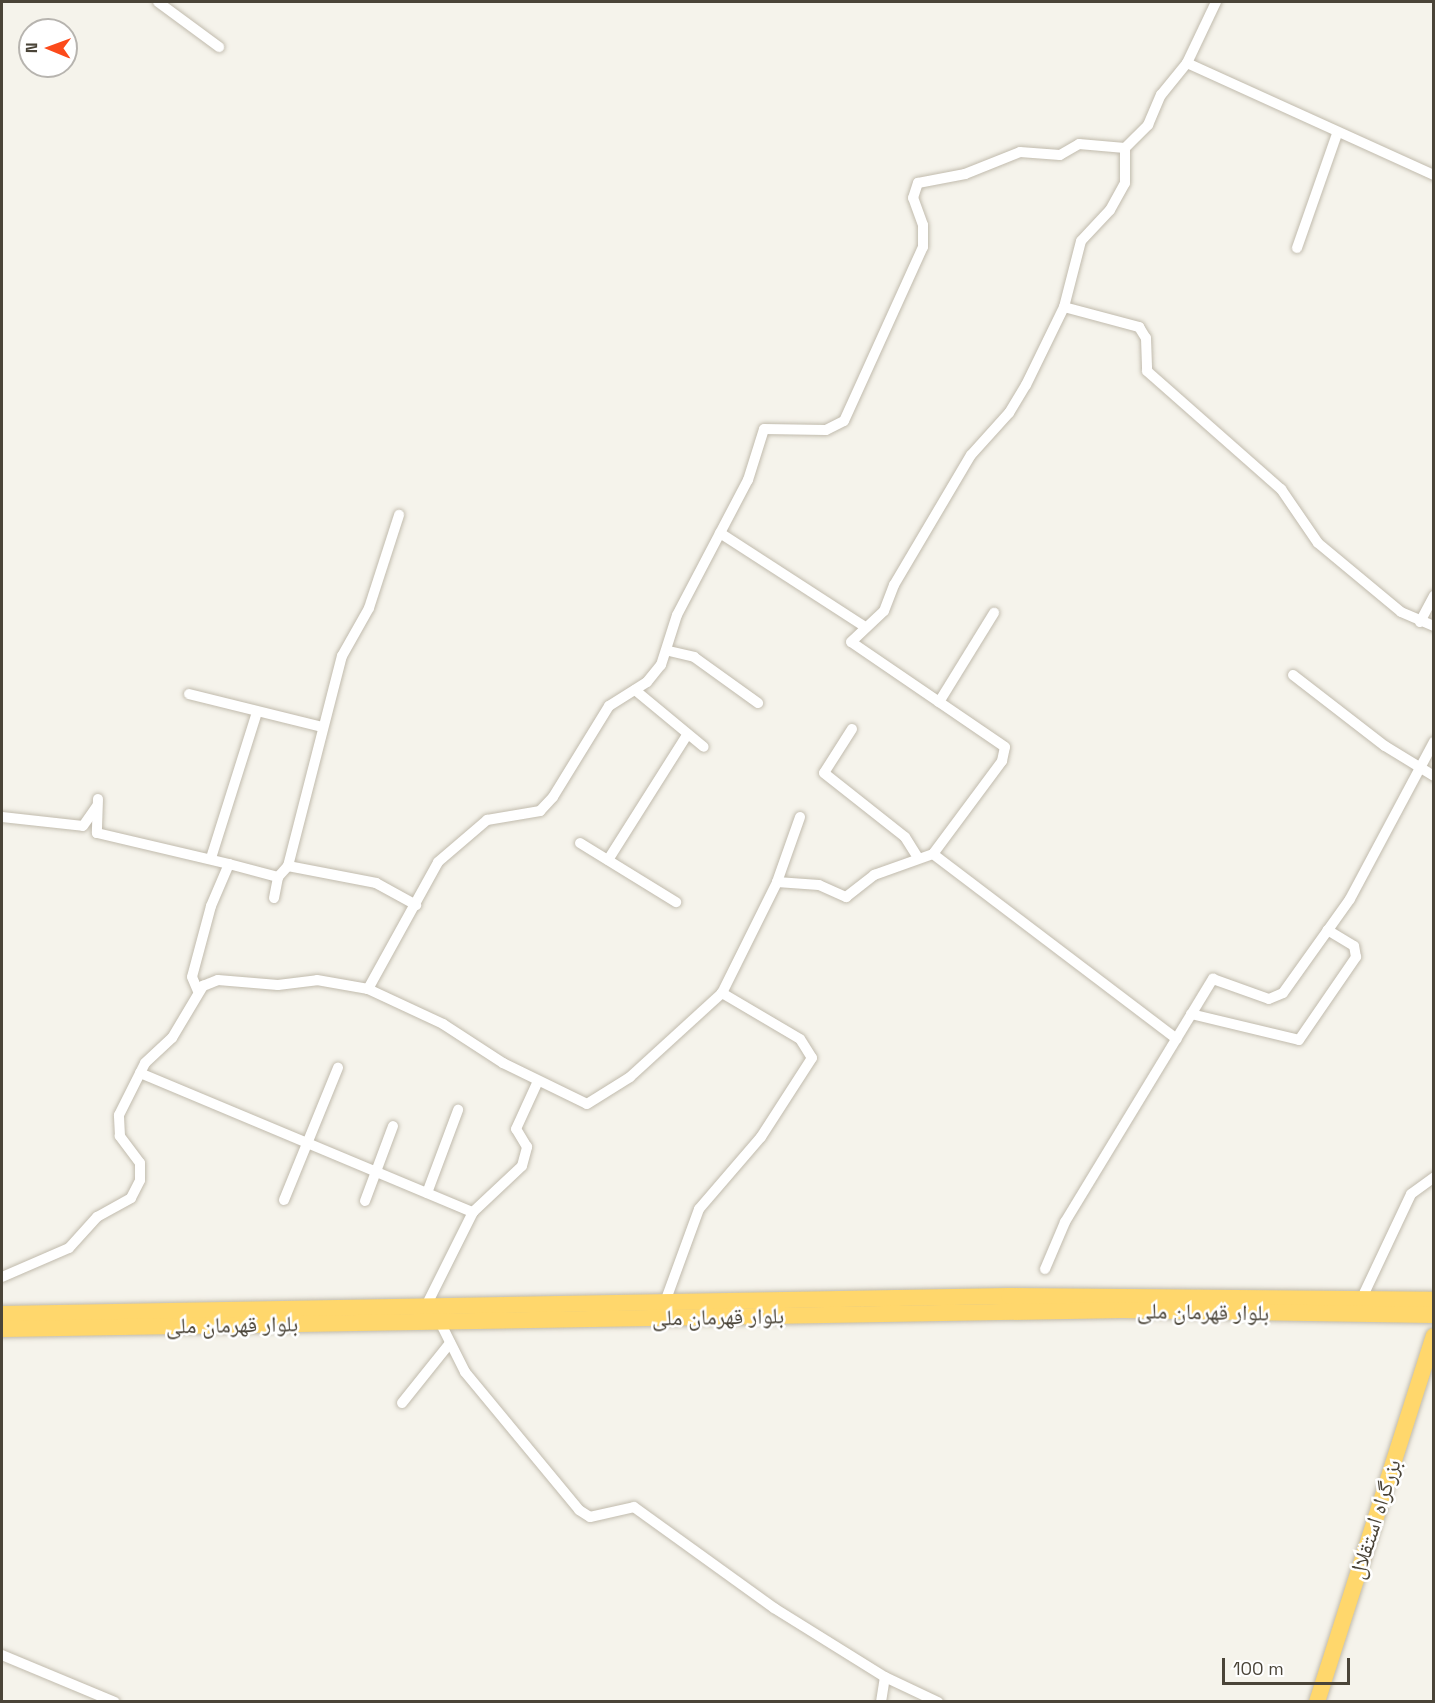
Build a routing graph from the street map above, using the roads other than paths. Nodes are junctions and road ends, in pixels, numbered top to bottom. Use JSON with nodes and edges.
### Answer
{"nodes":[{"id":1,"x":158,"y":2,"type":"edge"},
{"id":2,"x":1216,"y":2,"type":"edge"},
{"id":3,"x":219,"y":48,"type":"dead end"},
{"id":4,"x":1187,"y":63,"type":"junction"},
{"id":5,"x":1337,"y":134,"type":"junction"},
{"id":6,"x":1125,"y":148,"type":"junction"},
{"id":7,"x":1434,"y":175,"type":"edge"},
{"id":8,"x":1297,"y":248,"type":"dead end"},
{"id":9,"x":1064,"y":307,"type":"junction"},
{"id":10,"x":399,"y":515,"type":"dead end"},
{"id":11,"x":720,"y":532,"type":"junction"},
{"id":12,"x":1434,"y":596,"type":"edge"},
{"id":13,"x":994,"y":613,"type":"dead end"},
{"id":14,"x":1420,"y":622,"type":"junction"},
{"id":15,"x":864,"y":626,"type":"junction"},
{"id":16,"x":1434,"y":626,"type":"edge"},
{"id":17,"x":669,"y":651,"type":"junction"},
{"id":18,"x":1293,"y":675,"type":"dead end"},
{"id":19,"x":635,"y":690,"type":"junction"},
{"id":20,"x":189,"y":694,"type":"dead end"},
{"id":21,"x":939,"y":702,"type":"junction"},
{"id":22,"x":758,"y":703,"type":"dead end"},
{"id":23,"x":256,"y":715,"type":"junction"},
{"id":24,"x":322,"y":727,"type":"junction"},
{"id":25,"x":852,"y":729,"type":"dead end"},
{"id":26,"x":687,"y":735,"type":"junction"},
{"id":27,"x":1434,"y":742,"type":"edge"},
{"id":28,"x":704,"y":747,"type":"dead end"},
{"id":29,"x":1420,"y":770,"type":"junction"},
{"id":30,"x":1434,"y":776,"type":"edge"},
{"id":31,"x":2,"y":817,"type":"edge"},
{"id":32,"x":800,"y":817,"type":"dead end"},
{"id":33,"x":580,"y":843,"type":"dead end"},
{"id":34,"x":933,"y":854,"type":"junction"},
{"id":35,"x":211,"y":858,"type":"junction"},
{"id":36,"x":918,"y":858,"type":"junction"},
{"id":37,"x":608,"y":860,"type":"junction"},
{"id":38,"x":229,"y":864,"type":"junction"},
{"id":39,"x":288,"y":866,"type":"junction"},
{"id":40,"x":278,"y":878,"type":"junction"},
{"id":41,"x":777,"y":882,"type":"junction"},
{"id":42,"x":274,"y":898,"type":"dead end"},
{"id":43,"x":676,"y":902,"type":"dead end"},
{"id":44,"x":417,"y":905,"type":"junction"},
{"id":45,"x":1327,"y":930,"type":"junction"},
{"id":46,"x":368,"y":989,"type":"junction"},
{"id":47,"x":198,"y":991,"type":"junction"},
{"id":48,"x":722,"y":993,"type":"junction"},
{"id":49,"x":1191,"y":1014,"type":"junction"},
{"id":50,"x":1177,"y":1039,"type":"junction"},
{"id":51,"x":338,"y":1068,"type":"dead end"},
{"id":52,"x":140,"y":1072,"type":"junction"},
{"id":53,"x":538,"y":1081,"type":"junction"},
{"id":54,"x":458,"y":1110,"type":"dead end"},
{"id":55,"x":393,"y":1126,"type":"dead end"},
{"id":56,"x":306,"y":1142,"type":"junction"},
{"id":57,"x":375,"y":1173,"type":"junction"},
{"id":58,"x":1434,"y":1177,"type":"edge"},
{"id":59,"x":427,"y":1193,"type":"junction"},
{"id":60,"x":285,"y":1200,"type":"dead end"},
{"id":61,"x":364,"y":1201,"type":"dead end"},
{"id":62,"x":473,"y":1212,"type":"junction"},
{"id":63,"x":1045,"y":1269,"type":"dead end"},
{"id":64,"x":2,"y":1277,"type":"edge"},
{"id":65,"x":1361,"y":1299,"type":"junction"},
{"id":66,"x":1434,"y":1300,"type":"edge"},
{"id":67,"x":665,"y":1302,"type":"junction"},
{"id":68,"x":426,"y":1306,"type":"junction"},
{"id":69,"x":2,"y":1314,"type":"edge"},
{"id":70,"x":1434,"y":1315,"type":"edge"},
{"id":71,"x":440,"y":1322,"type":"junction"},
{"id":72,"x":2,"y":1329,"type":"edge"},
{"id":73,"x":1434,"y":1336,"type":"edge"},
{"id":74,"x":450,"y":1343,"type":"junction"},
{"id":75,"x":402,"y":1403,"type":"dead end"},
{"id":76,"x":2,"y":1655,"type":"edge"},
{"id":77,"x":885,"y":1677,"type":"junction"},
{"id":78,"x":115,"y":1701,"type":"edge"},
{"id":79,"x":881,"y":1701,"type":"edge"},
{"id":80,"x":938,"y":1701,"type":"edge"},
{"id":81,"x":1317,"y":1701,"type":"edge"}],
"edges":[{"from":1,"to":3,"type":"street"},
{"from":2,"to":4,"type":"street"},
{"from":4,"to":5,"type":"street"},
{"from":4,"to":6,"type":"street"},
{"from":5,"to":7,"type":"street"},
{"from":5,"to":8,"type":"street"},
{"from":6,"to":9,"type":"street"},
{"from":6,"to":11,"type":"street"},
{"from":9,"to":14,"type":"street"},
{"from":9,"to":15,"type":"street"},
{"from":10,"to":24,"type":"street"},
{"from":11,"to":15,"type":"street"},
{"from":11,"to":17,"type":"street"},
{"from":12,"to":14,"type":"street"},
{"from":13,"to":21,"type":"street"},
{"from":14,"to":16,"type":"street"},
{"from":15,"to":21,"type":"street"},
{"from":17,"to":19,"type":"street"},
{"from":17,"to":22,"type":"street"},
{"from":18,"to":29,"type":"street"},
{"from":19,"to":26,"type":"street"},
{"from":19,"to":44,"type":"street"},
{"from":20,"to":23,"type":"street"},
{"from":21,"to":34,"type":"street"},
{"from":23,"to":24,"type":"street"},
{"from":23,"to":35,"type":"street"},
{"from":24,"to":39,"type":"street"},
{"from":25,"to":36,"type":"street"},
{"from":26,"to":28,"type":"street"},
{"from":26,"to":37,"type":"street"},
{"from":27,"to":29,"type":"street"},
{"from":29,"to":30,"type":"street"},
{"from":29,"to":45,"type":"street"},
{"from":31,"to":35,"type":"street"},
{"from":32,"to":41,"type":"street"},
{"from":33,"to":37,"type":"street"},
{"from":34,"to":36,"type":"street"},
{"from":34,"to":50,"type":"street"},
{"from":35,"to":38,"type":"street"},
{"from":36,"to":41,"type":"street"},
{"from":37,"to":43,"type":"street"},
{"from":38,"to":40,"type":"street"},
{"from":38,"to":47,"type":"street"},
{"from":39,"to":40,"type":"street"},
{"from":39,"to":44,"type":"street"},
{"from":40,"to":42,"type":"street"},
{"from":41,"to":48,"type":"street"},
{"from":44,"to":46,"type":"street"},
{"from":45,"to":49,"type":"street"},
{"from":45,"to":49,"type":"street"},
{"from":46,"to":47,"type":"street"},
{"from":46,"to":53,"type":"street"},
{"from":47,"to":52,"type":"street"},
{"from":48,"to":53,"type":"street"},
{"from":48,"to":67,"type":"street"},
{"from":49,"to":50,"type":"street"},
{"from":50,"to":63,"type":"street"},
{"from":51,"to":56,"type":"street"},
{"from":52,"to":56,"type":"street"},
{"from":52,"to":64,"type":"street"},
{"from":53,"to":62,"type":"street"},
{"from":54,"to":59,"type":"street"},
{"from":55,"to":57,"type":"street"},
{"from":56,"to":57,"type":"street"},
{"from":56,"to":60,"type":"street"},
{"from":57,"to":59,"type":"street"},
{"from":57,"to":61,"type":"street"},
{"from":58,"to":65,"type":"street"},
{"from":59,"to":62,"type":"street"},
{"from":62,"to":68,"type":"street"},
{"from":65,"to":66,"type":"highway","name":"بلوار قهرمان ملی"},
{"from":65,"to":67,"type":"highway","name":"بلوار قهرمان ملی"},
{"from":67,"to":68,"type":"highway","name":"بلوار قهرمان ملی"},
{"from":68,"to":69,"type":"highway","name":"بلوار قهرمان ملی"},
{"from":70,"to":71,"type":"highway","name":"بلوار قهرمان ملی"},
{"from":71,"to":72,"type":"highway","name":"بلوار قهرمان ملی"},
{"from":71,"to":74,"type":"street"},
{"from":73,"to":81,"type":"highway","name":"بزرگراه استقلال"},
{"from":74,"to":75,"type":"street"},
{"from":74,"to":77,"type":"street"},
{"from":76,"to":78,"type":"street"},
{"from":77,"to":79,"type":"street"},
{"from":77,"to":80,"type":"street"}]}
